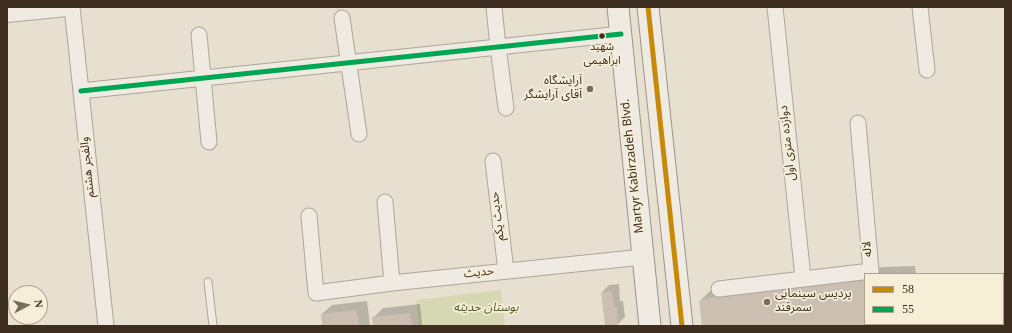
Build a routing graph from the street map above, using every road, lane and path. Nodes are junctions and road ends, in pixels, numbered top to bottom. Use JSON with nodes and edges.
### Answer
{"nodes":[{"id":1,"x":67,"y":7,"type":"edge"},
{"id":2,"x":72,"y":7,"type":"edge"},
{"id":3,"x":494,"y":7,"type":"edge"},
{"id":4,"x":618,"y":7,"type":"edge"},
{"id":5,"x":648,"y":7,"type":"edge"},
{"id":6,"x":775,"y":7,"type":"edge"},
{"id":7,"x":920,"y":7,"type":"edge"},
{"id":8,"x":7,"y":13,"type":"edge"},
{"id":9,"x":342,"y":18,"type":"dead end"},
{"id":10,"x":621,"y":34,"type":"junction"},
{"id":11,"x":199,"y":35,"type":"dead end"},
{"id":12,"x":498,"y":47,"type":"junction"},
{"id":13,"x":348,"y":63,"type":"junction"},
{"id":14,"x":927,"y":70,"type":"dead end"},
{"id":15,"x":203,"y":78,"type":"junction"},
{"id":16,"x":81,"y":91,"type":"junction"},
{"id":17,"x":506,"y":108,"type":"dead end"},
{"id":18,"x":858,"y":123,"type":"dead end"},
{"id":19,"x":359,"y":134,"type":"dead end"},
{"id":20,"x":209,"y":142,"type":"dead end"},
{"id":21,"x":493,"y":161,"type":"dead end"},
{"id":22,"x":385,"y":202,"type":"dead end"},
{"id":23,"x":309,"y":216,"type":"dead end"},
{"id":24,"x":643,"y":257,"type":"junction"},
{"id":25,"x":506,"y":271,"type":"junction"},
{"id":26,"x":803,"y":278,"type":"junction"},
{"id":27,"x":208,"y":282,"type":"dead end"},
{"id":28,"x":392,"y":283,"type":"junction"},
{"id":29,"x":719,"y":289,"type":"dead end"},
{"id":30,"x":106,"y":326,"type":"edge"},
{"id":31,"x":213,"y":326,"type":"edge"},
{"id":32,"x":650,"y":326,"type":"edge"},
{"id":33,"x":682,"y":326,"type":"edge"}],
"edges":[{"from":1,"to":8,"type":"street"},
{"from":2,"to":16,"type":"street","name":"والفجر هشتم"},
{"from":3,"to":12,"type":"street"},
{"from":4,"to":10,"type":"main road","name":"Martyr Kabirzadeh Blvd."},
{"from":5,"to":33,"type":"main road"},
{"from":6,"to":26,"type":"street","name":"دوازده متری اول"},
{"from":7,"to":14,"type":"street"},
{"from":9,"to":13,"type":"street"},
{"from":10,"to":12,"type":"street"},
{"from":10,"to":24,"type":"main road","name":"Martyr Kabirzadeh Blvd."},
{"from":11,"to":15,"type":"street"},
{"from":12,"to":13,"type":"street"},
{"from":12,"to":17,"type":"street"},
{"from":13,"to":15,"type":"street"},
{"from":13,"to":19,"type":"street"},
{"from":15,"to":16,"type":"street"},
{"from":15,"to":20,"type":"street"},
{"from":16,"to":30,"type":"street","name":"والفجر هشتم"},
{"from":18,"to":26,"type":"street","name":"لاله"},
{"from":21,"to":25,"type":"street","name":"حدیث یکم"},
{"from":22,"to":28,"type":"street"},
{"from":23,"to":28,"type":"street","name":"حدیث"},
{"from":24,"to":25,"type":"street","name":"حدیث"},
{"from":24,"to":32,"type":"main road","name":"Martyr Kabirzadeh Blvd."},
{"from":25,"to":28,"type":"street","name":"حدیث"},
{"from":26,"to":29,"type":"street","name":"لاله"},
{"from":27,"to":31,"type":"lane"}]}
